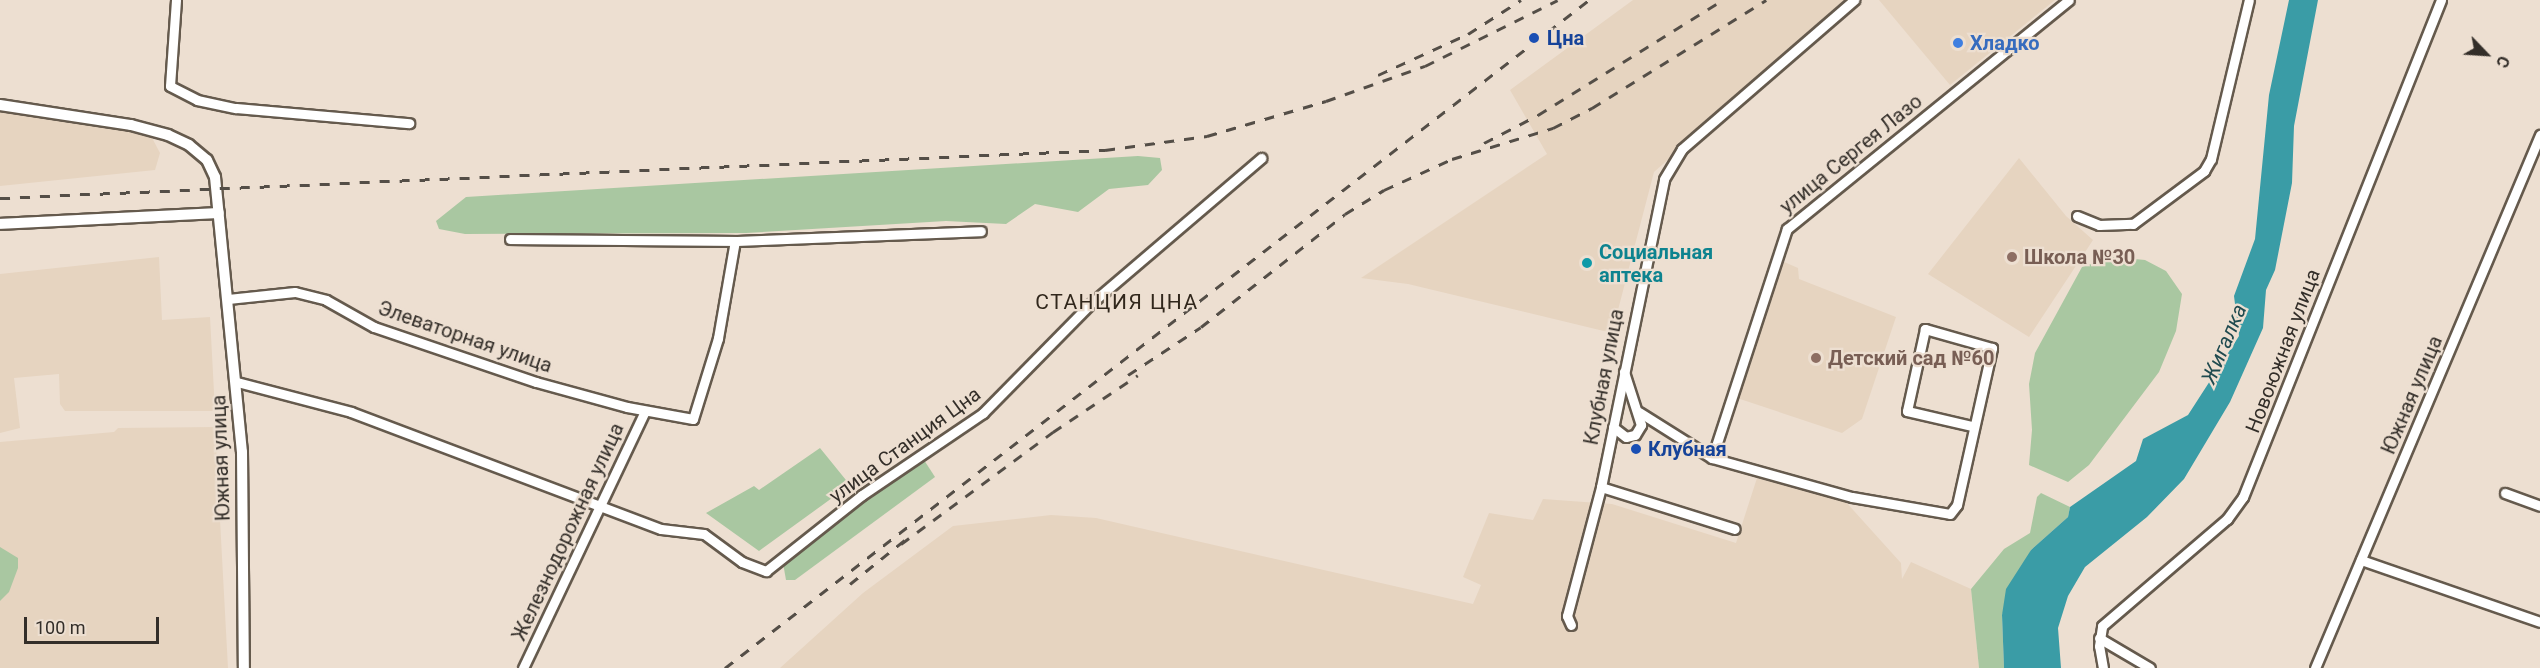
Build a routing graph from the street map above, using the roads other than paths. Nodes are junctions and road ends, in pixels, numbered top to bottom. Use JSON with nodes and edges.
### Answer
{"nodes":[{"id":1,"x":176,"y":0,"type":"edge"},
{"id":2,"x":1854,"y":0,"type":"edge"},
{"id":3,"x":2069,"y":0,"type":"edge"},
{"id":4,"x":2249,"y":0,"type":"edge"},
{"id":5,"x":2441,"y":0,"type":"edge"},
{"id":6,"x":0,"y":105,"type":"edge"},
{"id":7,"x":409,"y":123,"type":"dead end"},
{"id":8,"x":2540,"y":135,"type":"edge"},
{"id":9,"x":1261,"y":158,"type":"dead end"},
{"id":10,"x":219,"y":213,"type":"junction"},
{"id":11,"x":2077,"y":216,"type":"dead end"},
{"id":12,"x":0,"y":224,"type":"edge"},
{"id":13,"x":981,"y":231,"type":"dead end"},
{"id":14,"x":510,"y":239,"type":"dead end"},
{"id":15,"x":735,"y":241,"type":"junction"},
{"id":16,"x":228,"y":299,"type":"junction"},
{"id":17,"x":1624,"y":372,"type":"junction"},
{"id":18,"x":237,"y":382,"type":"junction"},
{"id":19,"x":645,"y":411,"type":"junction"},
{"id":20,"x":1639,"y":412,"type":"junction"},
{"id":21,"x":1972,"y":426,"type":"junction"},
{"id":22,"x":1613,"y":427,"type":"junction"},
{"id":23,"x":1712,"y":458,"type":"junction"},
{"id":24,"x":1601,"y":487,"type":"junction"},
{"id":25,"x":2505,"y":493,"type":"dead end"},
{"id":26,"x":2540,"y":506,"type":"edge"},
{"id":27,"x":599,"y":509,"type":"junction"},
{"id":28,"x":1735,"y":529,"type":"dead end"},
{"id":29,"x":2361,"y":560,"type":"junction"},
{"id":30,"x":2540,"y":622,"type":"edge"},
{"id":31,"x":1571,"y":625,"type":"dead end"},
{"id":32,"x":2099,"y":638,"type":"junction"},
{"id":33,"x":244,"y":668,"type":"edge"},
{"id":34,"x":523,"y":668,"type":"edge"},
{"id":35,"x":2103,"y":668,"type":"edge"},
{"id":36,"x":2150,"y":668,"type":"edge"},
{"id":37,"x":2315,"y":668,"type":"edge"}],
"edges":[{"from":1,"to":7,"type":"street"},
{"from":2,"to":17,"type":"street","name":"Клубная улица"},
{"from":3,"to":23,"type":"street","name":"улица Сергея Лазо"},
{"from":4,"to":11,"type":"street"},
{"from":5,"to":32,"type":"street","name":"Новоюжная улица"},
{"from":6,"to":10,"type":"street","name":"Южная улица"},
{"from":8,"to":29,"type":"street","name":"Южная улица"},
{"from":9,"to":27,"type":"street","name":"улица Станция Цна"},
{"from":10,"to":12,"type":"street"},
{"from":10,"to":16,"type":"street","name":"Южная улица"},
{"from":13,"to":15,"type":"street"},
{"from":14,"to":15,"type":"street"},
{"from":15,"to":19,"type":"street","name":"Элеваторная улица"},
{"from":16,"to":18,"type":"street","name":"Южная улица"},
{"from":16,"to":19,"type":"street","name":"Элеваторная улица"},
{"from":17,"to":20,"type":"street"},
{"from":17,"to":22,"type":"street","name":"Клубная улица"},
{"from":18,"to":27,"type":"street","name":"улица Станция Цна"},
{"from":18,"to":33,"type":"street","name":"Южная улица"},
{"from":19,"to":27,"type":"street","name":"Железнодорожная улица"},
{"from":20,"to":22,"type":"street"},
{"from":20,"to":23,"type":"street"},
{"from":21,"to":21,"type":"street"},
{"from":21,"to":23,"type":"street"},
{"from":22,"to":24,"type":"street","name":"Клубная улица"},
{"from":24,"to":28,"type":"street"},
{"from":24,"to":31,"type":"street","name":"Клубная улица"},
{"from":25,"to":26,"type":"street"},
{"from":27,"to":34,"type":"street","name":"Железнодорожная улица"},
{"from":29,"to":30,"type":"street"},
{"from":29,"to":37,"type":"street","name":"Южная улица"},
{"from":32,"to":35,"type":"street"},
{"from":32,"to":36,"type":"street"}]}
